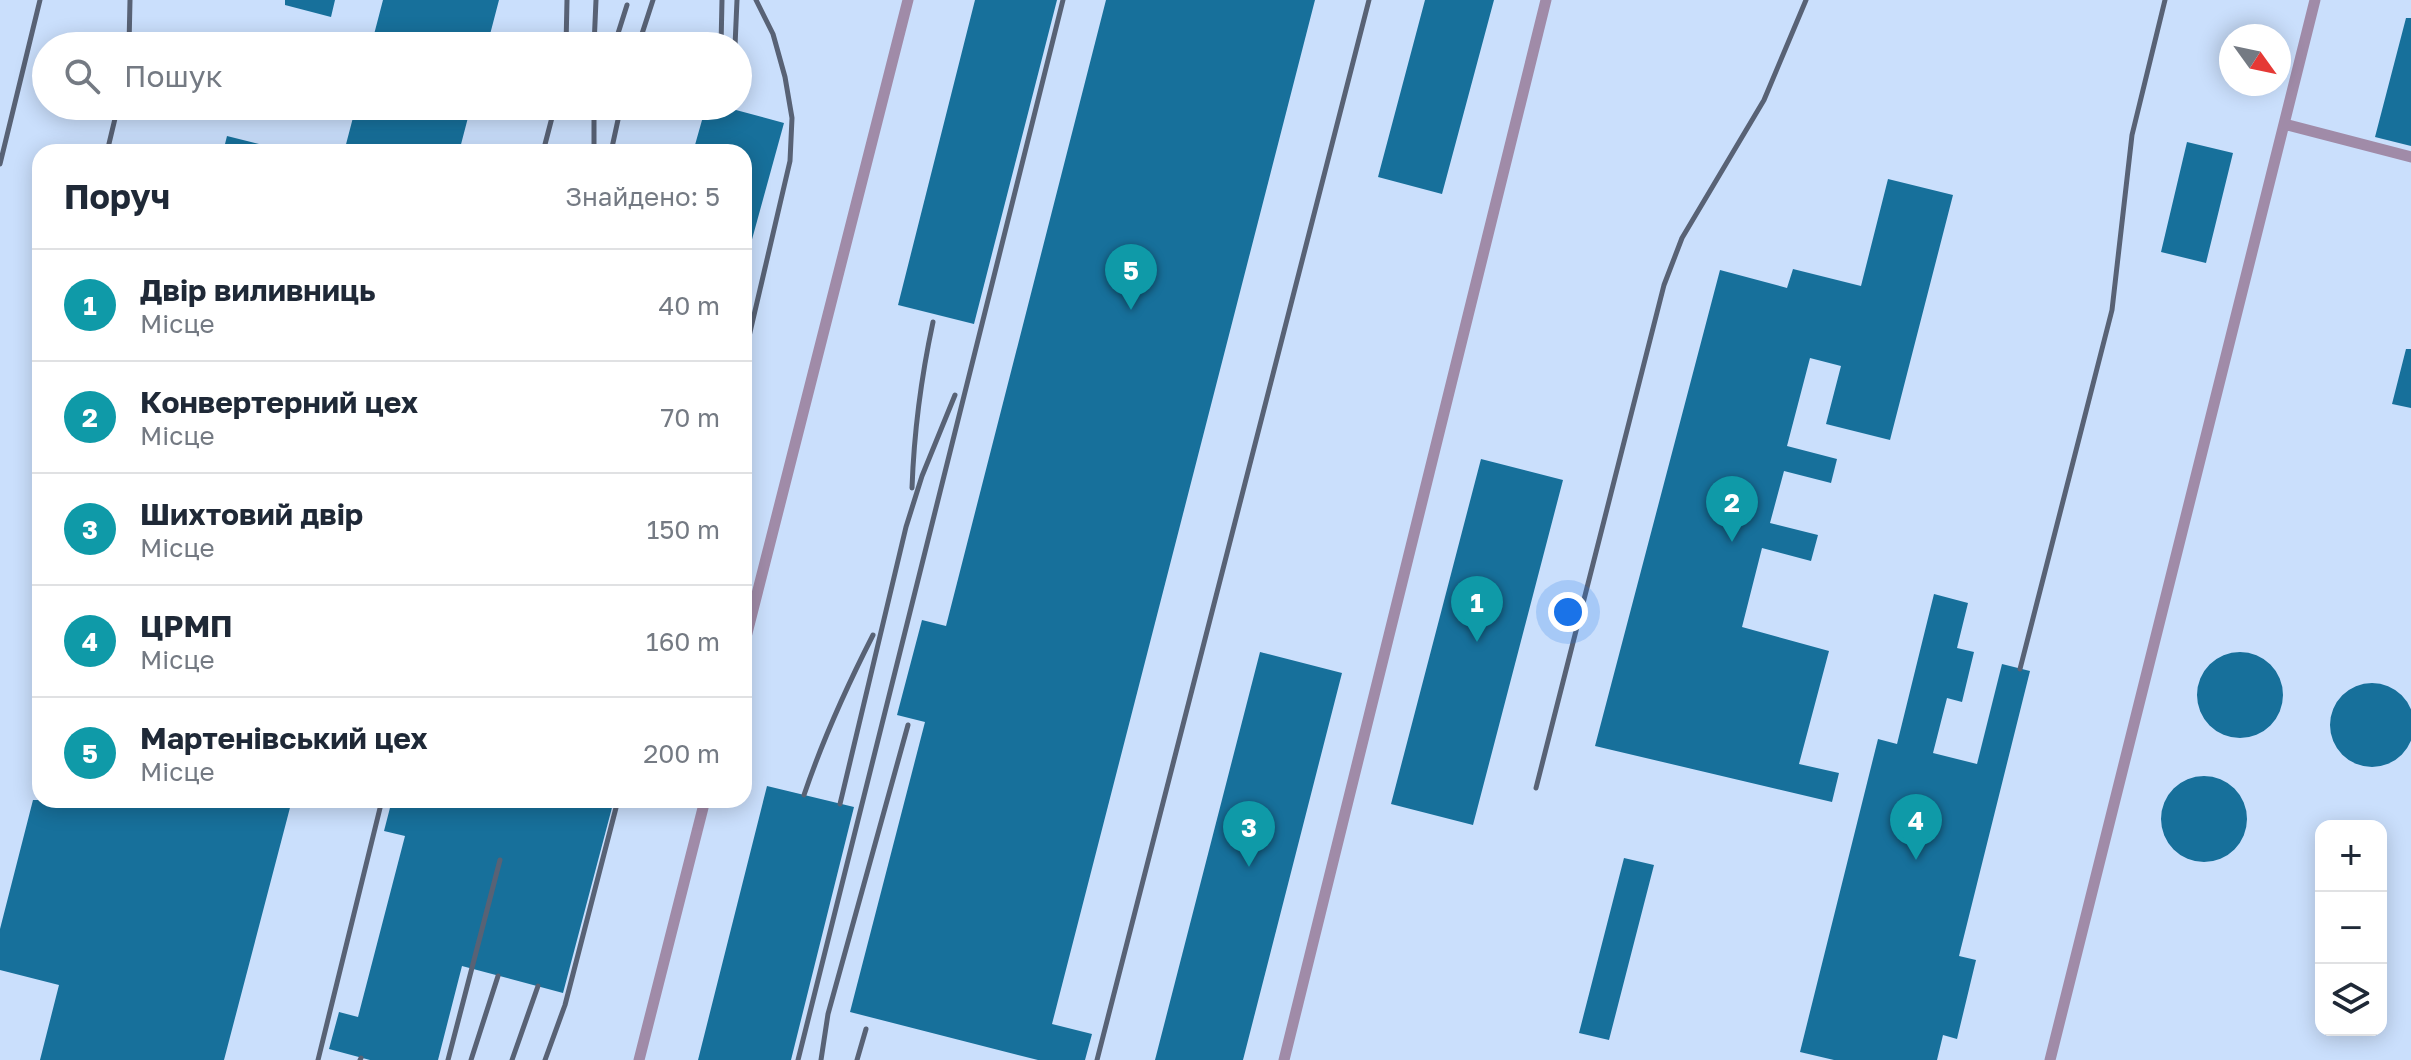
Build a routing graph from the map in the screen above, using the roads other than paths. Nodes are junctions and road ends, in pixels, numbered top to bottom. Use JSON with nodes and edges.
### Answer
{"nodes":[{"id":1,"x":908,"y":0,"type":"edge"},
{"id":2,"x":1546,"y":0,"type":"edge"},
{"id":3,"x":2315,"y":0,"type":"edge"},
{"id":4,"x":2284,"y":124,"type":"junction"},
{"id":5,"x":2411,"y":157,"type":"edge"},
{"id":6,"x":752,"y":614,"type":"edge"},
{"id":7,"x":703,"y":808,"type":"edge"},
{"id":8,"x":639,"y":1060,"type":"edge"},
{"id":9,"x":1284,"y":1060,"type":"edge"},
{"id":10,"x":2050,"y":1060,"type":"edge"}],
"edges":[{"from":1,"to":6,"type":"lane"},
{"from":2,"to":9,"type":"lane"},
{"from":3,"to":4,"type":"lane"},
{"from":4,"to":5,"type":"lane"},
{"from":4,"to":10,"type":"lane"},
{"from":7,"to":8,"type":"lane"}]}
